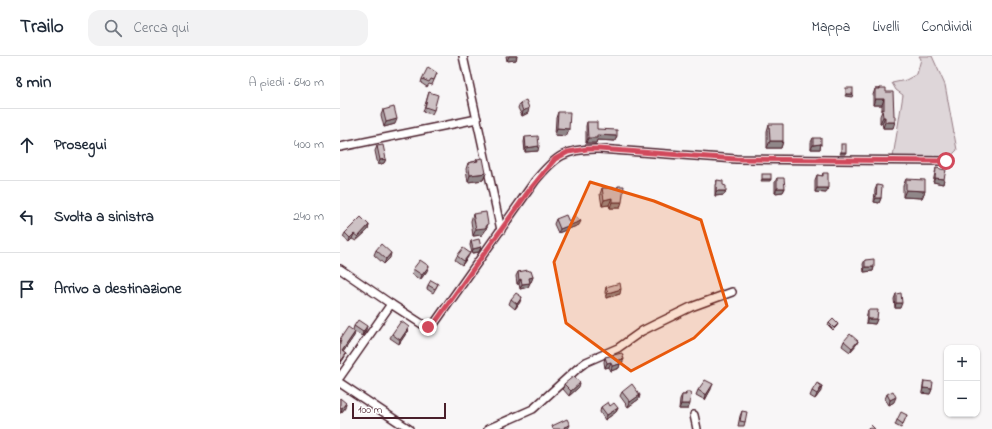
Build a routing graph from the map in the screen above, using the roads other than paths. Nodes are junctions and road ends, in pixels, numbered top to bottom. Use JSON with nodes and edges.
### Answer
{"nodes":[{"id":1,"x":463,"y":56,"type":"edge"},
{"id":2,"x":477,"y":119,"type":"junction"},
{"id":3,"x":340,"y":147,"type":"edge"},
{"id":4,"x":946,"y":161,"type":"dead end"},
{"id":5,"x":501,"y":230,"type":"junction"},
{"id":6,"x":340,"y":269,"type":"edge"},
{"id":7,"x":732,"y":292,"type":"dead end"},
{"id":8,"x":391,"y":304,"type":"junction"},
{"id":9,"x":340,"y":377,"type":"edge"},
{"id":10,"x":340,"y":383,"type":"edge"},
{"id":11,"x":694,"y":415,"type":"dead end"},
{"id":12,"x":409,"y":429,"type":"edge"},
{"id":13,"x":488,"y":429,"type":"edge"},
{"id":14,"x":697,"y":429,"type":"edge"}],
"edges":[{"from":1,"to":2,"type":"street"},
{"from":2,"to":3,"type":"street"},
{"from":2,"to":5,"type":"street"},
{"from":4,"to":5,"type":"street"},
{"from":5,"to":8,"type":"street"},
{"from":6,"to":8,"type":"street"},
{"from":7,"to":13,"type":"street"},
{"from":8,"to":9,"type":"street"},
{"from":10,"to":12,"type":"street"},
{"from":11,"to":14,"type":"street"}]}
